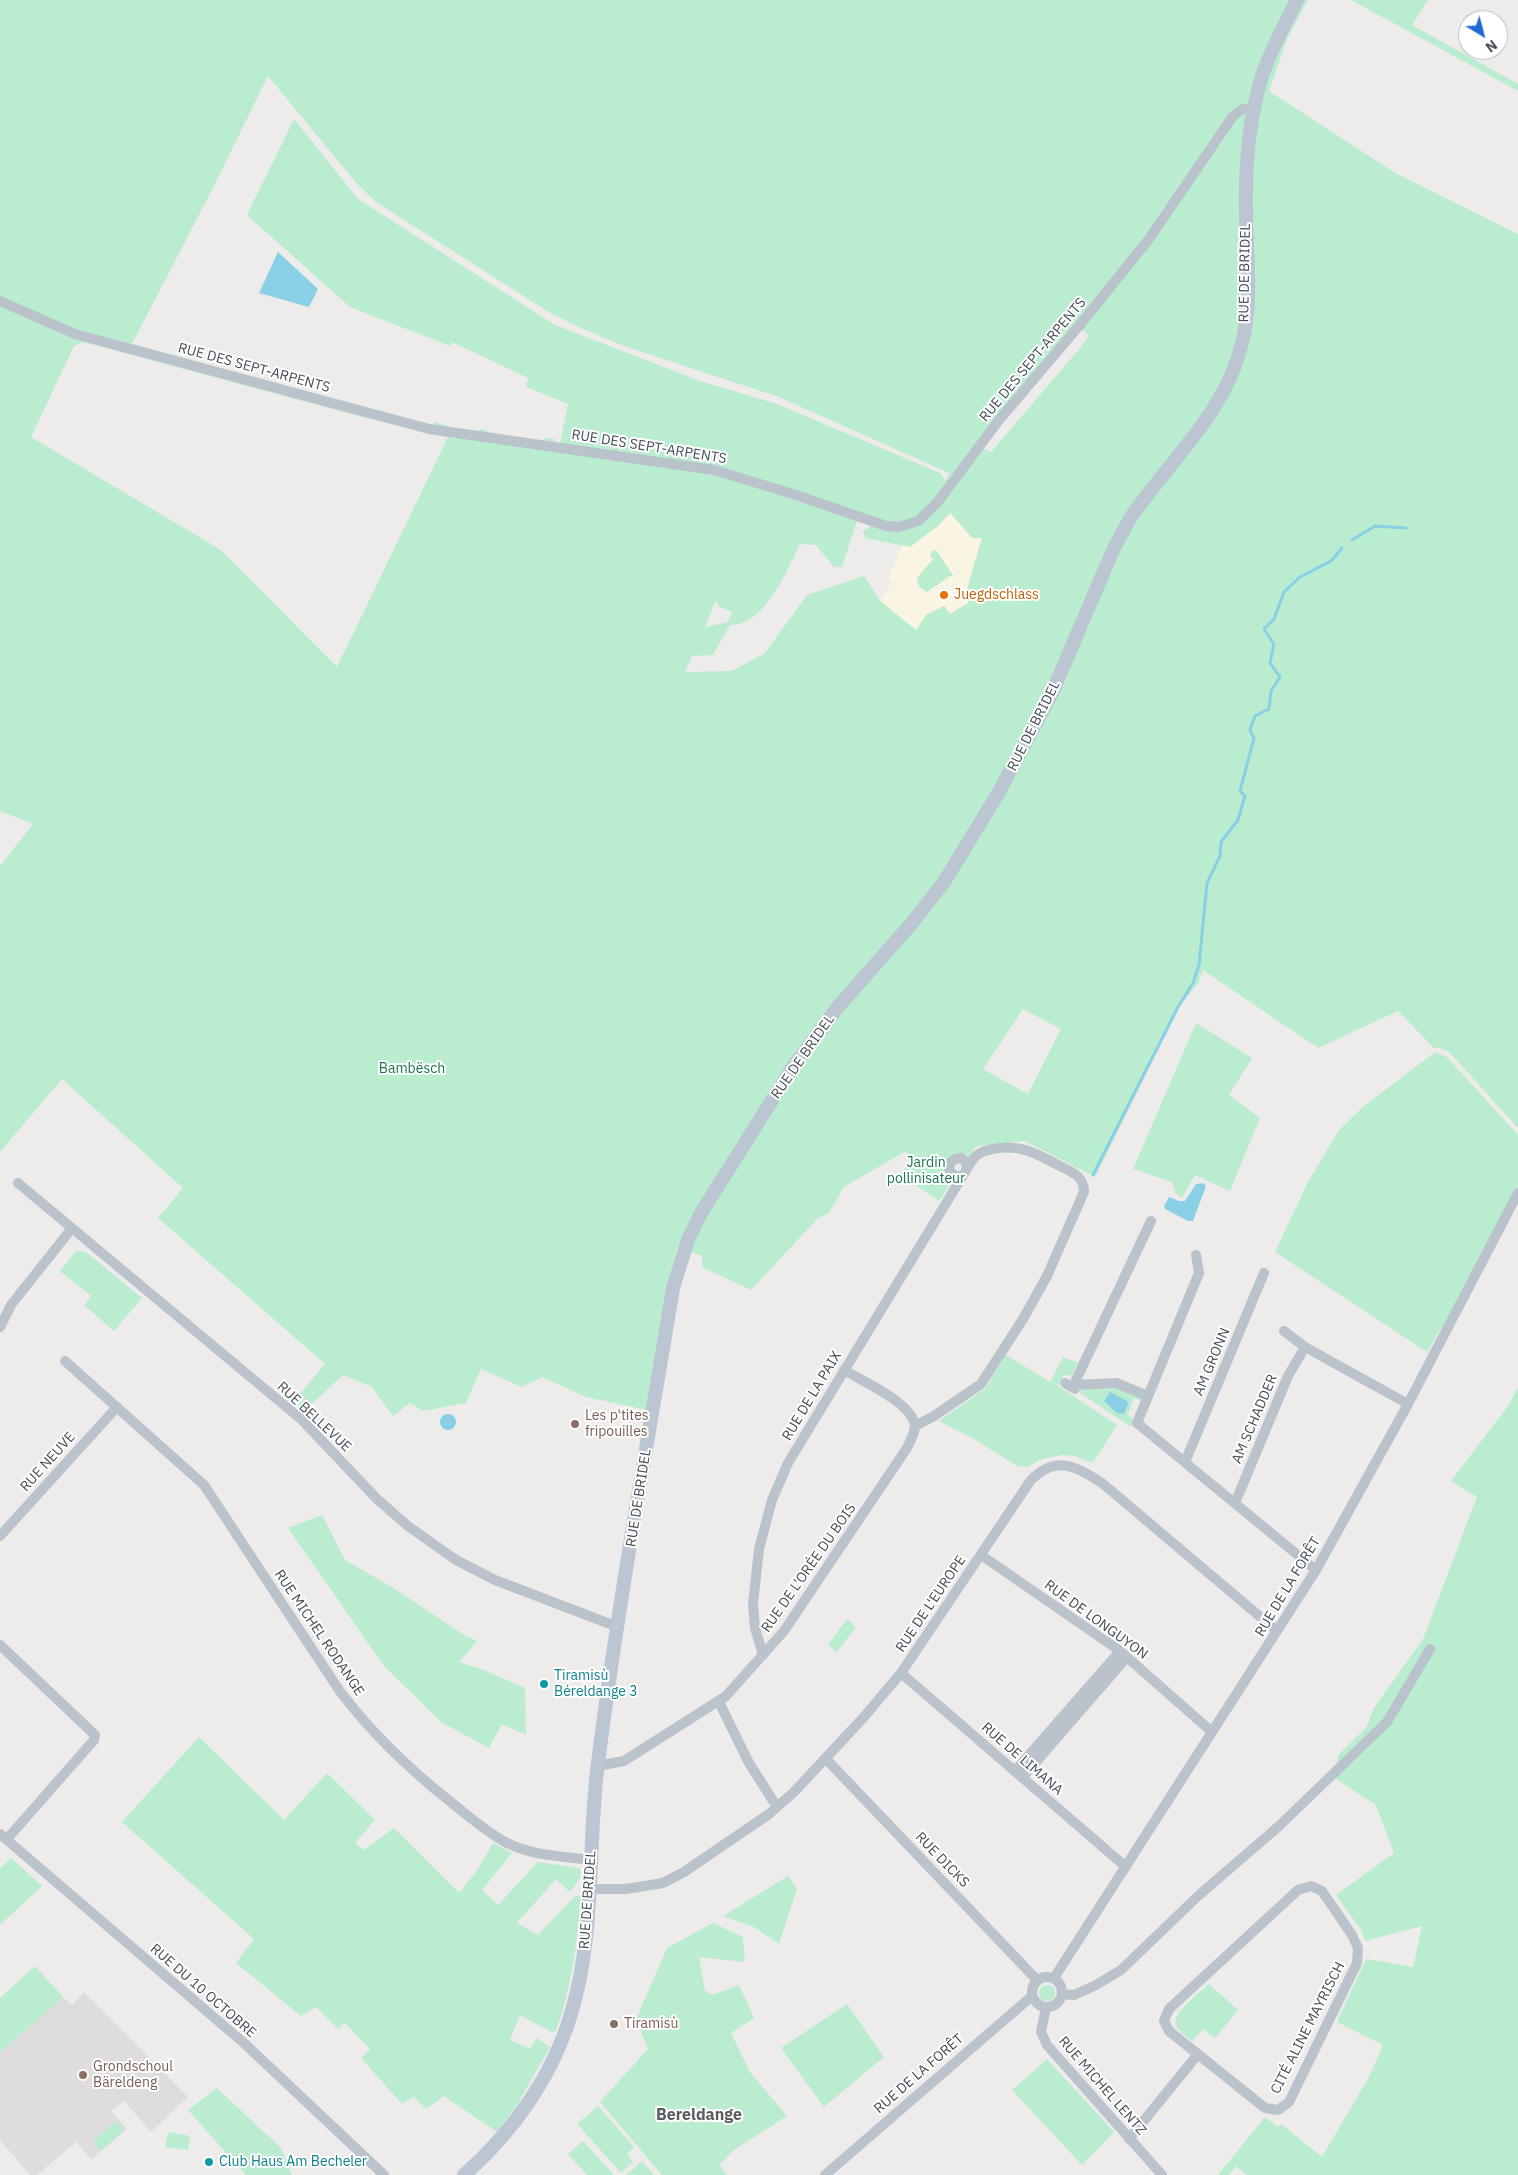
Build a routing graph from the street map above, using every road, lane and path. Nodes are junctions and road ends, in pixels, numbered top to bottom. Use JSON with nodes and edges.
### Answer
{"nodes":[{"id":1,"x":1297,"y":0,"type":"edge"},
{"id":2,"x":1254,"y":109,"type":"junction"},
{"id":3,"x":0,"y":302,"type":"edge"},
{"id":4,"x":18,"y":1183,"type":"dead end"},
{"id":5,"x":1518,"y":1193,"type":"edge"},
{"id":6,"x":1151,"y":1221,"type":"dead end"},
{"id":7,"x":72,"y":1228,"type":"junction"},
{"id":8,"x":1196,"y":1255,"type":"dead end"},
{"id":9,"x":1264,"y":1273,"type":"dead end"},
{"id":10,"x":0,"y":1327,"type":"edge"},
{"id":11,"x":1284,"y":1331,"type":"dead end"},
{"id":12,"x":1305,"y":1347,"type":"junction"},
{"id":13,"x":65,"y":1361,"type":"dead end"},
{"id":14,"x":844,"y":1370,"type":"junction"},
{"id":15,"x":1148,"y":1396,"type":"junction"},
{"id":16,"x":1408,"y":1404,"type":"junction"},
{"id":17,"x":117,"y":1407,"type":"junction"},
{"id":18,"x":915,"y":1426,"type":"junction"},
{"id":19,"x":1185,"y":1462,"type":"junction"},
{"id":20,"x":1235,"y":1503,"type":"junction"},
{"id":21,"x":0,"y":1536,"type":"edge"},
{"id":22,"x":981,"y":1555,"type":"junction"},
{"id":23,"x":1316,"y":1570,"type":"junction"},
{"id":24,"x":618,"y":1627,"type":"junction"},
{"id":25,"x":1278,"y":1631,"type":"junction"},
{"id":26,"x":0,"y":1645,"type":"edge"},
{"id":27,"x":1430,"y":1649,"type":"dead end"},
{"id":28,"x":1124,"y":1654,"type":"junction"},
{"id":29,"x":763,"y":1655,"type":"junction"},
{"id":30,"x":900,"y":1673,"type":"junction"},
{"id":31,"x":719,"y":1702,"type":"junction"},
{"id":32,"x":1212,"y":1732,"type":"junction"},
{"id":33,"x":826,"y":1759,"type":"junction"},
{"id":34,"x":597,"y":1766,"type":"junction"},
{"id":35,"x":1019,"y":1774,"type":"junction"},
{"id":36,"x":777,"y":1807,"type":"junction"},
{"id":37,"x":4,"y":1836,"type":"edge"},
{"id":38,"x":591,"y":1860,"type":"junction"},
{"id":39,"x":1126,"y":1866,"type":"junction"},
{"id":40,"x":589,"y":1889,"type":"junction"},
{"id":41,"x":1054,"y":1978,"type":"junction"},
{"id":42,"x":1038,"y":1980,"type":"junction"},
{"id":43,"x":1062,"y":1994,"type":"junction"},
{"id":44,"x":1032,"y":1996,"type":"junction"},
{"id":45,"x":1046,"y":2007,"type":"junction"},
{"id":46,"x":1198,"y":2054,"type":"junction"},
{"id":47,"x":1129,"y":2139,"type":"junction"},
{"id":48,"x":384,"y":2175,"type":"edge"},
{"id":49,"x":464,"y":2175,"type":"edge"},
{"id":50,"x":825,"y":2175,"type":"edge"},
{"id":51,"x":1162,"y":2175,"type":"edge"}],
"edges":[{"from":1,"to":2,"type":"main road","name":"RUE DE BRIDEL"},
{"from":2,"to":3,"type":"street","name":"RUE DES SEPT-ARPENTS"},
{"from":2,"to":24,"type":"main road","name":"RUE DE BRIDEL"},
{"from":4,"to":7,"type":"street","name":"RUE BELLEVUE"},
{"from":5,"to":16,"type":"street","name":"RUE DE LA FORÊT"},
{"from":6,"to":15,"type":"street"},
{"from":7,"to":10,"type":"street"},
{"from":7,"to":24,"type":"street","name":"RUE BELLEVUE"},
{"from":8,"to":15,"type":"street"},
{"from":9,"to":19,"type":"street","name":"AM GRONN"},
{"from":11,"to":12,"type":"street"},
{"from":12,"to":16,"type":"street"},
{"from":12,"to":20,"type":"street","name":"AM SCHADDER"},
{"from":13,"to":17,"type":"street","name":"RUE MICHEL RODANGE"},
{"from":14,"to":18,"type":"street"},
{"from":14,"to":18,"type":"street","name":"RUE DE LA PAIX"},
{"from":14,"to":29,"type":"street","name":"RUE DE LA PAIX"},
{"from":15,"to":19,"type":"street"},
{"from":16,"to":23,"type":"street","name":"RUE DE LA FORÊT"},
{"from":17,"to":21,"type":"street","name":"RUE NEUVE"},
{"from":17,"to":38,"type":"street","name":"RUE MICHEL RODANGE"},
{"from":18,"to":29,"type":"street","name":"RUE DE L'ORÉE DU BOIS"},
{"from":19,"to":20,"type":"street"},
{"from":20,"to":23,"type":"street"},
{"from":22,"to":25,"type":"street","name":"RUE DE L'EUROPE"},
{"from":22,"to":28,"type":"street","name":"RUE DE LONGUYON"},
{"from":22,"to":30,"type":"street","name":"RUE DE L'EUROPE"},
{"from":23,"to":25,"type":"street","name":"RUE DE LA FORÊT"},
{"from":24,"to":34,"type":"main road","name":"RUE DE BRIDEL"},
{"from":25,"to":32,"type":"street","name":"RUE DE LA FORÊT"},
{"from":26,"to":37,"type":"street"},
{"from":27,"to":43,"type":"street"},
{"from":28,"to":32,"type":"street","name":"RUE DE LONGUYON"},
{"from":28,"to":35,"type":"street"},
{"from":29,"to":31,"type":"street","name":"RUE DE L'ORÉE DU BOIS"},
{"from":30,"to":33,"type":"street","name":"RUE DE L'EUROPE"},
{"from":30,"to":35,"type":"street","name":"RUE DE LIMANA"},
{"from":31,"to":34,"type":"street","name":"RUE DE L'ORÉE DU BOIS"},
{"from":31,"to":36,"type":"street"},
{"from":32,"to":39,"type":"street","name":"RUE DE LA FORÊT"},
{"from":33,"to":36,"type":"street","name":"RUE DE L'EUROPE"},
{"from":33,"to":42,"type":"street","name":"RUE DICKS"},
{"from":34,"to":38,"type":"main road","name":"RUE DE BRIDEL"},
{"from":35,"to":39,"type":"street","name":"RUE DE LIMANA"},
{"from":36,"to":40,"type":"street","name":"RUE DE L'EUROPE"},
{"from":37,"to":48,"type":"street","name":"RUE DU 10 OCTOBRE"},
{"from":38,"to":40,"type":"main road","name":"RUE DE BRIDEL"},
{"from":39,"to":41,"type":"street","name":"RUE DE LA FORÊT"},
{"from":40,"to":49,"type":"main road","name":"RUE DE BRIDEL"},
{"from":41,"to":42,"type":"street"},
{"from":41,"to":43,"type":"street"},
{"from":42,"to":44,"type":"street"},
{"from":43,"to":45,"type":"street"},
{"from":44,"to":45,"type":"street"},
{"from":44,"to":50,"type":"street","name":"RUE DE LA FORÊT"},
{"from":45,"to":47,"type":"street","name":"RUE MICHEL LENTZ"},
{"from":46,"to":46,"type":"street","name":"CITÉ ALINE MAYRISCH"},
{"from":46,"to":47,"type":"street"},
{"from":47,"to":51,"type":"street","name":"RUE MICHEL LENTZ"}]}
